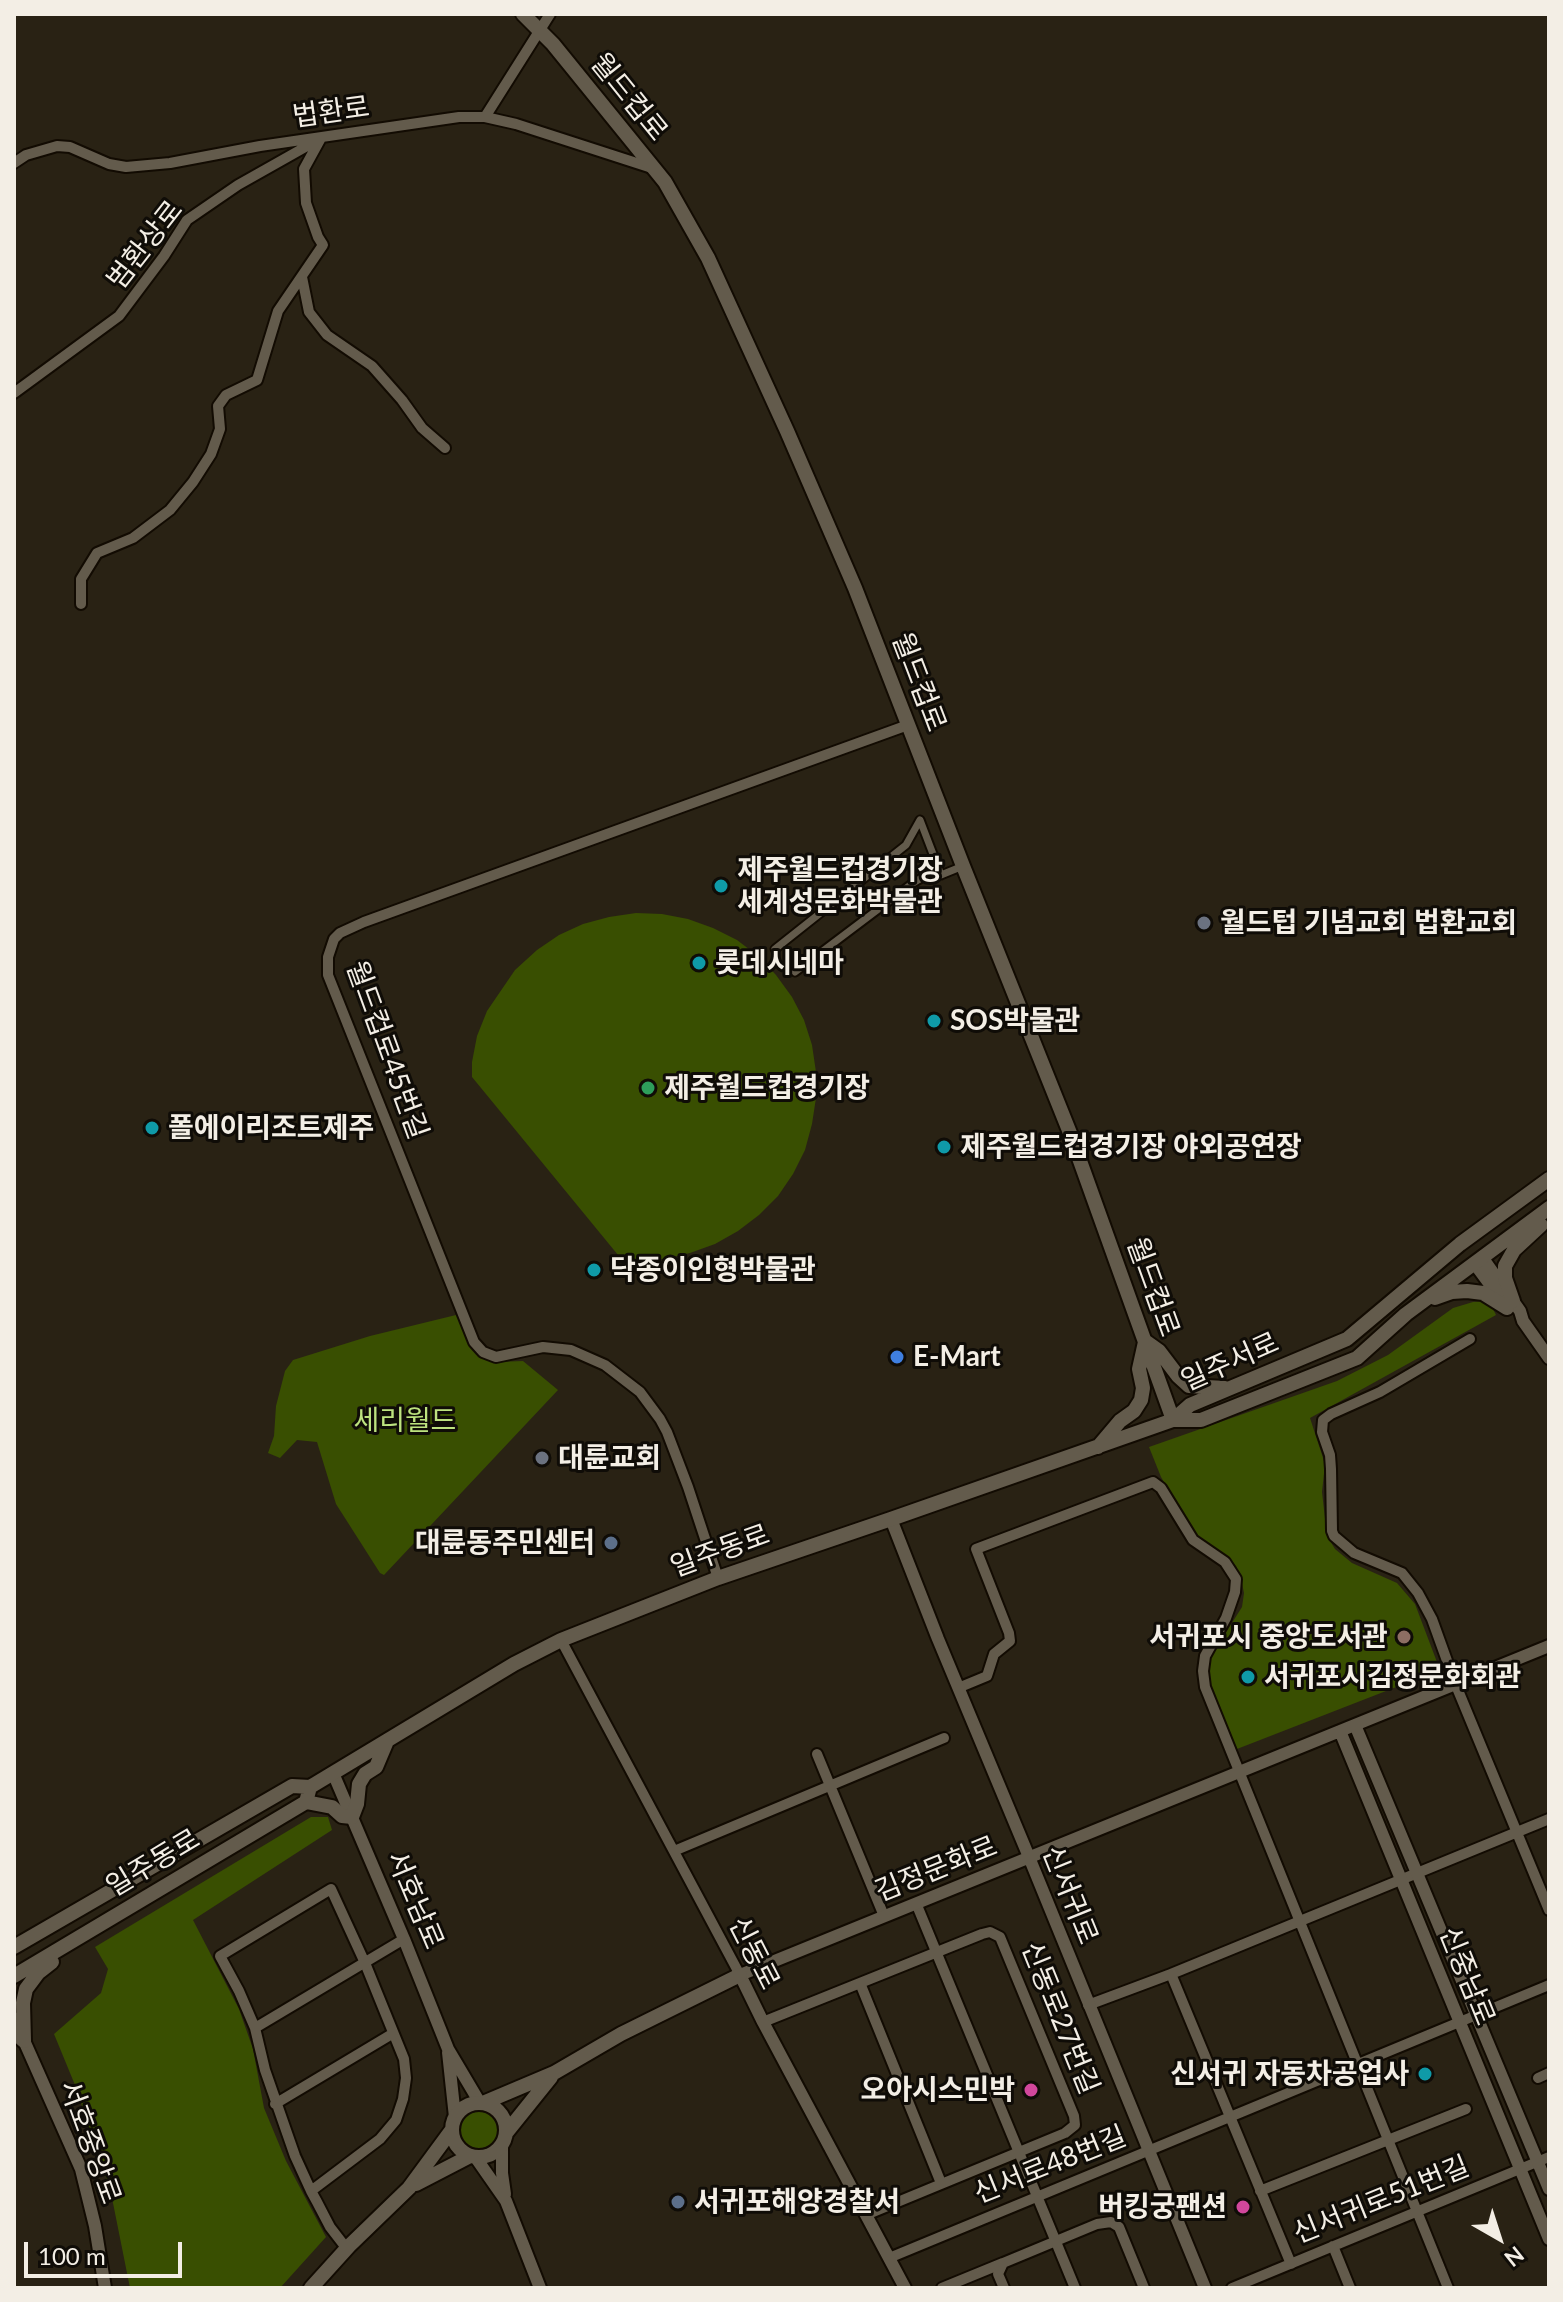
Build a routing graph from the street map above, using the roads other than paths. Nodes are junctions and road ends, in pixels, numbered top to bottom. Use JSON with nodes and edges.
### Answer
{"nodes":[{"id":1,"x":523,"y":14,"type":"edge"},
{"id":2,"x":550,"y":14,"type":"edge"},
{"id":3,"x":540,"y":31,"type":"junction"},
{"id":4,"x":485,"y":117,"type":"junction"},
{"id":5,"x":321,"y":138,"type":"junction"},
{"id":6,"x":14,"y":163,"type":"edge"},
{"id":7,"x":654,"y":169,"type":"junction"},
{"id":8,"x":302,"y":277,"type":"junction"},
{"id":9,"x":14,"y":393,"type":"edge"},
{"id":10,"x":445,"y":448,"type":"dead end"},
{"id":11,"x":81,"y":604,"type":"dead end"},
{"id":12,"x":908,"y":725,"type":"junction"},
{"id":13,"x":963,"y":866,"type":"junction"},
{"id":14,"x":941,"y":875,"type":"junction"},
{"id":15,"x":775,"y":949,"type":"dead end"},
{"id":16,"x":795,"y":972,"type":"dead end"},
{"id":17,"x":1549,"y":1179,"type":"edge"},
{"id":18,"x":1549,"y":1208,"type":"edge"},
{"id":19,"x":1549,"y":1219,"type":"edge"},
{"id":20,"x":1464,"y":1241,"type":"junction"},
{"id":21,"x":1478,"y":1260,"type":"junction"},
{"id":22,"x":1510,"y":1305,"type":"junction"},
{"id":23,"x":1406,"y":1314,"type":"junction"},
{"id":24,"x":1470,"y":1339,"type":"dead end"},
{"id":25,"x":1145,"y":1341,"type":"junction"},
{"id":26,"x":1549,"y":1358,"type":"edge"},
{"id":27,"x":1231,"y":1388,"type":"junction"},
{"id":28,"x":1173,"y":1420,"type":"junction"},
{"id":29,"x":1098,"y":1447,"type":"junction"},
{"id":30,"x":891,"y":1519,"type":"junction"},
{"id":31,"x":718,"y":1578,"type":"junction"},
{"id":32,"x":561,"y":1640,"type":"junction"},
{"id":33,"x":1549,"y":1646,"type":"edge"},
{"id":34,"x":1455,"y":1683,"type":"junction"},
{"id":35,"x":958,"y":1688,"type":"junction"},
{"id":36,"x":1355,"y":1725,"type":"junction"},
{"id":37,"x":1340,"y":1731,"type":"junction"},
{"id":38,"x":944,"y":1738,"type":"dead end"},
{"id":39,"x":387,"y":1741,"type":"junction"},
{"id":40,"x":817,"y":1754,"type":"dead end"},
{"id":41,"x":1240,"y":1772,"type":"junction"},
{"id":42,"x":333,"y":1773,"type":"junction"},
{"id":43,"x":830,"y":1786,"type":"junction"},
{"id":44,"x":310,"y":1787,"type":"junction"},
{"id":45,"x":306,"y":1802,"type":"junction"},
{"id":46,"x":352,"y":1817,"type":"junction"},
{"id":47,"x":1549,"y":1819,"type":"edge"},
{"id":48,"x":1516,"y":1832,"type":"junction"},
{"id":49,"x":674,"y":1851,"type":"junction"},
{"id":50,"x":1029,"y":1857,"type":"junction"},
{"id":51,"x":1417,"y":1874,"type":"junction"},
{"id":52,"x":1402,"y":1880,"type":"junction"},
{"id":53,"x":916,"y":1903,"type":"junction"},
{"id":54,"x":1548,"y":1905,"type":"edge"},
{"id":55,"x":884,"y":1916,"type":"junction"},
{"id":56,"x":1300,"y":1921,"type":"junction"},
{"id":57,"x":78,"y":1938,"type":"junction"},
{"id":58,"x":404,"y":1939,"type":"junction"},
{"id":59,"x":14,"y":1947,"type":"edge"},
{"id":60,"x":936,"y":1952,"type":"junction"},
{"id":61,"x":365,"y":1963,"type":"junction"},
{"id":62,"x":1171,"y":1974,"type":"junction"},
{"id":63,"x":740,"y":1975,"type":"junction"},
{"id":64,"x":14,"y":1976,"type":"edge"},
{"id":65,"x":860,"y":1983,"type":"junction"},
{"id":66,"x":1549,"y":1985,"type":"edge"},
{"id":67,"x":1088,"y":2005,"type":"junction"},
{"id":68,"x":1476,"y":2015,"type":"junction"},
{"id":69,"x":14,"y":2018,"type":"edge"},
{"id":70,"x":763,"y":2022,"type":"junction"},
{"id":71,"x":1460,"y":2022,"type":"junction"},
{"id":72,"x":255,"y":2028,"type":"junction"},
{"id":73,"x":392,"y":2034,"type":"junction"},
{"id":74,"x":19,"y":2036,"type":"edge"},
{"id":75,"x":448,"y":2049,"type":"junction"},
{"id":76,"x":1358,"y":2064,"type":"junction"},
{"id":77,"x":554,"y":2073,"type":"junction"},
{"id":78,"x":1549,"y":2073,"type":"edge"},
{"id":79,"x":1538,"y":2078,"type":"dead end"},
{"id":80,"x":482,"y":2103,"type":"junction"},
{"id":81,"x":275,"y":2104,"type":"junction"},
{"id":82,"x":1466,"y":2109,"type":"dead end"},
{"id":83,"x":1230,"y":2117,"type":"junction"},
{"id":84,"x":453,"y":2124,"type":"junction"},
{"id":85,"x":504,"y":2139,"type":"junction"},
{"id":86,"x":1389,"y":2139,"type":"junction"},
{"id":87,"x":1019,"y":2151,"type":"junction"},
{"id":88,"x":1148,"y":2151,"type":"junction"},
{"id":89,"x":473,"y":2157,"type":"junction"},
{"id":90,"x":1543,"y":2160,"type":"edge"},
{"id":91,"x":1520,"y":2169,"type":"junction"},
{"id":92,"x":941,"y":2183,"type":"junction"},
{"id":93,"x":409,"y":2188,"type":"junction"},
{"id":94,"x":1549,"y":2189,"type":"edge"},
{"id":95,"x":311,"y":2191,"type":"junction"},
{"id":96,"x":1260,"y":2191,"type":"junction"},
{"id":97,"x":1038,"y":2196,"type":"junction"},
{"id":98,"x":506,"y":2201,"type":"junction"},
{"id":99,"x":1418,"y":2211,"type":"junction"},
{"id":100,"x":866,"y":2215,"type":"junction"},
{"id":101,"x":1549,"y":2239,"type":"edge"},
{"id":102,"x":1056,"y":2241,"type":"junction"},
{"id":103,"x":1333,"y":2246,"type":"junction"},
{"id":104,"x":347,"y":2249,"type":"junction"},
{"id":105,"x":889,"y":2258,"type":"junction"},
{"id":106,"x":1003,"y":2263,"type":"junction"},
{"id":107,"x":1291,"y":2264,"type":"junction"},
{"id":108,"x":105,"y":2288,"type":"edge"},
{"id":109,"x":311,"y":2288,"type":"edge"},
{"id":110,"x":540,"y":2288,"type":"edge"},
{"id":111,"x":905,"y":2288,"type":"edge"},
{"id":112,"x":942,"y":2288,"type":"edge"},
{"id":113,"x":1004,"y":2288,"type":"edge"},
{"id":114,"x":1075,"y":2288,"type":"edge"},
{"id":115,"x":1144,"y":2288,"type":"edge"},
{"id":116,"x":1205,"y":2288,"type":"edge"},
{"id":117,"x":1232,"y":2288,"type":"edge"},
{"id":118,"x":1350,"y":2288,"type":"edge"},
{"id":119,"x":1448,"y":2288,"type":"edge"}],
"edges":[{"from":1,"to":3,"type":"main road","name":"월드컵로"},
{"from":2,"to":3,"type":"street"},
{"from":3,"to":4,"type":"street"},
{"from":3,"to":7,"type":"main road","name":"월드컵로"},
{"from":4,"to":5,"type":"street","name":"법환로"},
{"from":4,"to":7,"type":"street","name":"법환로"},
{"from":5,"to":6,"type":"street","name":"법환로"},
{"from":5,"to":8,"type":"street"},
{"from":5,"to":9,"type":"street","name":"범환상로"},
{"from":7,"to":12,"type":"main road","name":"월드컵로"},
{"from":8,"to":10,"type":"street"},
{"from":8,"to":11,"type":"street"},
{"from":12,"to":13,"type":"main road","name":"월드컵로"},
{"from":12,"to":31,"type":"street","name":"월드컵로45번길"},
{"from":13,"to":14,"type":"street"},
{"from":13,"to":25,"type":"main road","name":"월드컵로"},
{"from":14,"to":15,"type":"street"},
{"from":14,"to":16,"type":"street"},
{"from":17,"to":20,"type":"main road","name":"일주서로"},
{"from":18,"to":21,"type":"main road","name":"일주서로"},
{"from":19,"to":22,"type":"main road"},
{"from":20,"to":21,"type":"main road"},
{"from":20,"to":27,"type":"main road","name":"일주서로"},
{"from":21,"to":22,"type":"street"},
{"from":21,"to":23,"type":"main road","name":"일주서로"},
{"from":22,"to":23,"type":"main road"},
{"from":22,"to":26,"type":"street"},
{"from":23,"to":28,"type":"main road","name":"일주서로"},
{"from":24,"to":34,"type":"street"},
{"from":25,"to":27,"type":"main road"},
{"from":25,"to":28,"type":"main road","name":"월드컵로"},
{"from":25,"to":29,"type":"main road"},
{"from":27,"to":28,"type":"main road","name":"일주서로"},
{"from":28,"to":29,"type":"main road","name":"일주동로"},
{"from":29,"to":30,"type":"main road","name":"일주동로"},
{"from":30,"to":31,"type":"main road","name":"일주동로"},
{"from":30,"to":35,"type":"street","name":"신서귀로"},
{"from":31,"to":32,"type":"main road","name":"일주동로"},
{"from":32,"to":39,"type":"main road","name":"일주동로"},
{"from":32,"to":49,"type":"street","name":"신동로"},
{"from":33,"to":34,"type":"street","name":"김정문화로"},
{"from":34,"to":36,"type":"street","name":"김정문화로"},
{"from":34,"to":48,"type":"street"},
{"from":35,"to":41,"type":"street"},
{"from":35,"to":50,"type":"street","name":"신서귀로"},
{"from":36,"to":37,"type":"street","name":"김정문화로"},
{"from":36,"to":51,"type":"street","name":"신중남로"},
{"from":37,"to":41,"type":"street","name":"김정문화로"},
{"from":37,"to":52,"type":"street","name":"신중남로"},
{"from":38,"to":43,"type":"street"},
{"from":39,"to":42,"type":"main road","name":"일주동로"},
{"from":39,"to":46,"type":"main road"},
{"from":40,"to":43,"type":"street"},
{"from":41,"to":50,"type":"street","name":"김정문화로"},
{"from":41,"to":56,"type":"street"},
{"from":42,"to":44,"type":"main road","name":"일주동로"},
{"from":42,"to":46,"type":"street","name":"서호남로"},
{"from":43,"to":49,"type":"street"},
{"from":43,"to":55,"type":"street"},
{"from":44,"to":45,"type":"main road"},
{"from":44,"to":59,"type":"main road","name":"일주동로"},
{"from":45,"to":46,"type":"main road"},
{"from":45,"to":57,"type":"main road","name":"일주동로"},
{"from":46,"to":58,"type":"street","name":"서호남로"},
{"from":47,"to":48,"type":"street"},
{"from":48,"to":51,"type":"street"},
{"from":48,"to":54,"type":"street"},
{"from":49,"to":63,"type":"street","name":"신동로"},
{"from":50,"to":53,"type":"street","name":"김정문화로"},
{"from":50,"to":67,"type":"street","name":"신서귀로"},
{"from":51,"to":52,"type":"street"},
{"from":51,"to":68,"type":"street","name":"신중남로"},
{"from":52,"to":56,"type":"street"},
{"from":52,"to":71,"type":"street","name":"신중남로"},
{"from":53,"to":55,"type":"street","name":"김정문화로"},
{"from":53,"to":60,"type":"street"},
{"from":55,"to":63,"type":"street","name":"김정문화로"},
{"from":56,"to":62,"type":"street"},
{"from":56,"to":76,"type":"street"},
{"from":57,"to":64,"type":"main road","name":"일주동로"},
{"from":57,"to":74,"type":"main road"},
{"from":58,"to":61,"type":"street"},
{"from":58,"to":75,"type":"street","name":"서호남로"},
{"from":60,"to":65,"type":"street","name":"신동로27번길"},
{"from":60,"to":87,"type":"street"},
{"from":60,"to":87,"type":"street","name":"신동로27번길"},
{"from":61,"to":72,"type":"street"},
{"from":61,"to":72,"type":"street"},
{"from":61,"to":73,"type":"street"},
{"from":62,"to":67,"type":"street"},
{"from":62,"to":83,"type":"street"},
{"from":63,"to":70,"type":"street","name":"신동로"},
{"from":63,"to":77,"type":"main road"},
{"from":65,"to":70,"type":"street","name":"신동로27번길"},
{"from":65,"to":92,"type":"street"},
{"from":66,"to":68,"type":"street","name":"신서로48번길"},
{"from":67,"to":88,"type":"street","name":"신서귀로"},
{"from":68,"to":71,"type":"street","name":"신서로48번길"},
{"from":68,"to":90,"type":"street","name":"신중남로"},
{"from":69,"to":74,"type":"street","name":"서호중앙로"},
{"from":70,"to":100,"type":"street","name":"신동로"},
{"from":71,"to":76,"type":"street","name":"신서로48번길"},
{"from":71,"to":91,"type":"street","name":"신중남로"},
{"from":72,"to":81,"type":"street"},
{"from":73,"to":81,"type":"street"},
{"from":73,"to":95,"type":"street"},
{"from":74,"to":108,"type":"street","name":"서호중앙로"},
{"from":75,"to":80,"type":"street"},
{"from":75,"to":84,"type":"street"},
{"from":76,"to":83,"type":"street","name":"신서로48번길"},
{"from":76,"to":86,"type":"street"},
{"from":77,"to":80,"type":"main road"},
{"from":77,"to":85,"type":"main road"},
{"from":78,"to":79,"type":"street"},
{"from":80,"to":84,"type":"main road"},
{"from":80,"to":85,"type":"main road"},
{"from":81,"to":95,"type":"street"},
{"from":82,"to":86,"type":"street"},
{"from":83,"to":88,"type":"street","name":"신서로48번길"},
{"from":83,"to":96,"type":"street"},
{"from":84,"to":89,"type":"main road"},
{"from":84,"to":93,"type":"main road"},
{"from":85,"to":89,"type":"main road"},
{"from":85,"to":98,"type":"street"},
{"from":86,"to":96,"type":"street"},
{"from":86,"to":99,"type":"street"},
{"from":87,"to":92,"type":"street","name":"신동로27번길"},
{"from":87,"to":97,"type":"street"},
{"from":88,"to":97,"type":"street","name":"신서로48번길"},
{"from":88,"to":116,"type":"street","name":"신서귀로"},
{"from":89,"to":93,"type":"main road"},
{"from":89,"to":98,"type":"street"},
{"from":90,"to":91,"type":"street","name":"신서귀로51번길"},
{"from":90,"to":94,"type":"street","name":"신중남로"},
{"from":91,"to":99,"type":"street","name":"신서귀로51번길"},
{"from":91,"to":101,"type":"street","name":"신중남로"},
{"from":92,"to":100,"type":"street","name":"신동로27번길"},
{"from":93,"to":104,"type":"main road"},
{"from":95,"to":104,"type":"street"},
{"from":96,"to":107,"type":"street"},
{"from":97,"to":102,"type":"street"},
{"from":97,"to":105,"type":"street","name":"신서로48번길"},
{"from":98,"to":110,"type":"street"},
{"from":99,"to":103,"type":"street","name":"신서귀로51번길"},
{"from":99,"to":119,"type":"street"},
{"from":100,"to":105,"type":"street","name":"신동로"},
{"from":102,"to":106,"type":"street"},
{"from":102,"to":114,"type":"street"},
{"from":102,"to":115,"type":"street"},
{"from":103,"to":107,"type":"street","name":"신서귀로51번길"},
{"from":103,"to":118,"type":"street"},
{"from":104,"to":109,"type":"main road"},
{"from":105,"to":111,"type":"street","name":"신동로"},
{"from":106,"to":112,"type":"street"},
{"from":106,"to":113,"type":"street"},
{"from":107,"to":117,"type":"street","name":"신서귀로51번길"}]}
